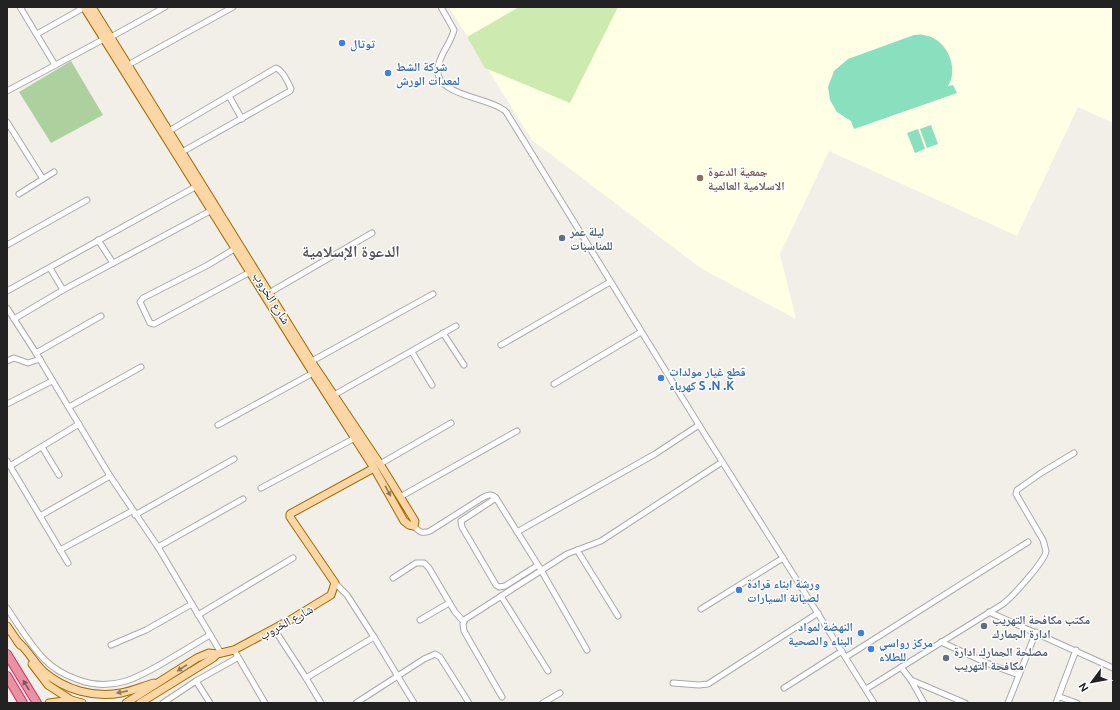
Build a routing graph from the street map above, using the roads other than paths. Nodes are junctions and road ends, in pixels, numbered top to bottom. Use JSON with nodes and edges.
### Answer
{"nodes":[{"id":1,"x":20,"y":7,"type":"edge"},
{"id":2,"x":85,"y":7,"type":"edge"},
{"id":3,"x":92,"y":7,"type":"edge"},
{"id":4,"x":165,"y":7,"type":"edge"},
{"id":5,"x":233,"y":7,"type":"edge"},
{"id":6,"x":441,"y":7,"type":"edge"},
{"id":7,"x":37,"y":34,"type":"junction"},
{"id":8,"x":108,"y":38,"type":"junction"},
{"id":9,"x":55,"y":65,"type":"junction"},
{"id":10,"x":128,"y":65,"type":"junction"},
{"id":11,"x":7,"y":91,"type":"edge"},
{"id":12,"x":229,"y":96,"type":"junction"},
{"id":13,"x":242,"y":119,"type":"junction"},
{"id":14,"x":7,"y":122,"type":"edge"},
{"id":15,"x":169,"y":130,"type":"junction"},
{"id":16,"x":182,"y":152,"type":"junction"},
{"id":17,"x":54,"y":172,"type":"dead end"},
{"id":18,"x":43,"y":179,"type":"junction"},
{"id":19,"x":197,"y":186,"type":"junction"},
{"id":20,"x":19,"y":194,"type":"dead end"},
{"id":21,"x":87,"y":200,"type":"dead end"},
{"id":22,"x":212,"y":210,"type":"junction"},
{"id":23,"x":372,"y":234,"type":"dead end"},
{"id":24,"x":98,"y":240,"type":"junction"},
{"id":25,"x":7,"y":245,"type":"edge"},
{"id":26,"x":236,"y":248,"type":"junction"},
{"id":27,"x":113,"y":264,"type":"junction"},
{"id":28,"x":50,"y":268,"type":"junction"},
{"id":29,"x":253,"y":271,"type":"junction"},
{"id":30,"x":610,"y":282,"type":"junction"},
{"id":31,"x":63,"y":290,"type":"junction"},
{"id":32,"x":7,"y":291,"type":"edge"},
{"id":33,"x":269,"y":293,"type":"junction"},
{"id":34,"x":433,"y":294,"type":"dead end"},
{"id":35,"x":7,"y":308,"type":"edge"},
{"id":36,"x":102,"y":316,"type":"dead end"},
{"id":37,"x":14,"y":319,"type":"junction"},
{"id":38,"x":456,"y":326,"type":"dead end"},
{"id":39,"x":641,"y":332,"type":"junction"},
{"id":40,"x":443,"y":334,"type":"junction"},
{"id":41,"x":501,"y":345,"type":"dead end"},
{"id":42,"x":412,"y":352,"type":"junction"},
{"id":43,"x":36,"y":354,"type":"junction"},
{"id":44,"x":40,"y":359,"type":"junction"},
{"id":45,"x":7,"y":361,"type":"edge"},
{"id":46,"x":312,"y":362,"type":"junction"},
{"id":47,"x":464,"y":365,"type":"dead end"},
{"id":48,"x":141,"y":367,"type":"dead end"},
{"id":49,"x":313,"y":373,"type":"junction"},
{"id":50,"x":52,"y":381,"type":"junction"},
{"id":51,"x":554,"y":384,"type":"dead end"},
{"id":52,"x":432,"y":385,"type":"dead end"},
{"id":53,"x":334,"y":395,"type":"junction"},
{"id":54,"x":7,"y":404,"type":"edge"},
{"id":55,"x":69,"y":407,"type":"junction"},
{"id":56,"x":451,"y":423,"type":"dead end"},
{"id":57,"x":79,"y":424,"type":"junction"},
{"id":58,"x":218,"y":425,"type":"dead end"},
{"id":59,"x":699,"y":425,"type":"junction"},
{"id":60,"x":517,"y":431,"type":"dead end"},
{"id":61,"x":355,"y":438,"type":"junction"},
{"id":62,"x":42,"y":446,"type":"junction"},
{"id":63,"x":1074,"y":453,"type":"dead end"},
{"id":64,"x":234,"y":459,"type":"dead end"},
{"id":65,"x":722,"y":462,"type":"junction"},
{"id":66,"x":8,"y":463,"type":"edge"},
{"id":67,"x":377,"y":466,"type":"junction"},
{"id":68,"x":58,"y":475,"type":"dead end"},
{"id":69,"x":110,"y":476,"type":"junction"},
{"id":70,"x":261,"y":488,"type":"dead end"},
{"id":71,"x":400,"y":497,"type":"junction"},
{"id":72,"x":496,"y":498,"type":"junction"},
{"id":73,"x":243,"y":499,"type":"dead end"},
{"id":74,"x":134,"y":513,"type":"junction"},
{"id":75,"x":40,"y":516,"type":"junction"},
{"id":76,"x":414,"y":526,"type":"junction"},
{"id":77,"x":517,"y":532,"type":"junction"},
{"id":78,"x":1028,"y":542,"type":"dead end"},
{"id":79,"x":158,"y":547,"type":"junction"},
{"id":80,"x":60,"y":550,"type":"junction"},
{"id":81,"x":577,"y":550,"type":"junction"},
{"id":82,"x":293,"y":558,"type":"dead end"},
{"id":83,"x":784,"y":558,"type":"junction"},
{"id":84,"x":68,"y":563,"type":"dead end"},
{"id":85,"x":538,"y":565,"type":"junction"},
{"id":86,"x":541,"y":570,"type":"junction"},
{"id":87,"x":393,"y":578,"type":"dead end"},
{"id":88,"x":335,"y":583,"type":"junction"},
{"id":89,"x":501,"y":596,"type":"junction"},
{"id":90,"x":449,"y":603,"type":"junction"},
{"id":91,"x":192,"y":604,"type":"junction"},
{"id":92,"x":7,"y":608,"type":"edge"},
{"id":93,"x":701,"y":609,"type":"dead end"},
{"id":94,"x":990,"y":612,"type":"junction"},
{"id":95,"x":818,"y":613,"type":"junction"},
{"id":96,"x":198,"y":615,"type":"junction"},
{"id":97,"x":618,"y":616,"type":"dead end"},
{"id":98,"x":420,"y":620,"type":"dead end"},
{"id":99,"x":464,"y":622,"type":"junction"},
{"id":100,"x":7,"y":626,"type":"edge"},
{"id":101,"x":1036,"y":632,"type":"junction"},
{"id":102,"x":210,"y":635,"type":"junction"},
{"id":103,"x":278,"y":635,"type":"dead end"},
{"id":104,"x":374,"y":637,"type":"junction"},
{"id":105,"x":18,"y":642,"type":"junction"},
{"id":106,"x":941,"y":642,"type":"junction"},
{"id":107,"x":111,"y":645,"type":"dead end"},
{"id":108,"x":234,"y":650,"type":"junction"},
{"id":109,"x":587,"y":650,"type":"dead end"},
{"id":110,"x":1076,"y":650,"type":"junction"},
{"id":111,"x":842,"y":651,"type":"junction"},
{"id":112,"x":219,"y":653,"type":"junction"},
{"id":113,"x":7,"y":654,"type":"edge"},
{"id":114,"x":238,"y":658,"type":"junction"},
{"id":115,"x":846,"y":658,"type":"junction"},
{"id":116,"x":901,"y":667,"type":"junction"},
{"id":117,"x":1113,"y":668,"type":"edge"},
{"id":118,"x":548,"y":671,"type":"dead end"},
{"id":119,"x":1019,"y":674,"type":"junction"},
{"id":120,"x":7,"y":676,"type":"edge"},
{"id":121,"x":398,"y":676,"type":"junction"},
{"id":122,"x":306,"y":678,"type":"junction"},
{"id":123,"x":910,"y":680,"type":"junction"},
{"id":124,"x":196,"y":681,"type":"junction"},
{"id":125,"x":160,"y":682,"type":"junction"},
{"id":126,"x":673,"y":683,"type":"dead end"},
{"id":127,"x":784,"y":688,"type":"dead end"},
{"id":128,"x":866,"y":689,"type":"junction"},
{"id":129,"x":560,"y":693,"type":"dead end"},
{"id":130,"x":155,"y":694,"type":"junction"},
{"id":131,"x":502,"y":697,"type":"dead end"},
{"id":132,"x":1060,"y":697,"type":"junction"},
{"id":133,"x":71,"y":700,"type":"junction"},
{"id":134,"x":24,"y":703,"type":"edge"},
{"id":135,"x":37,"y":703,"type":"edge"},
{"id":136,"x":49,"y":703,"type":"edge"},
{"id":137,"x":82,"y":703,"type":"edge"},
{"id":138,"x":126,"y":703,"type":"edge"},
{"id":139,"x":140,"y":703,"type":"edge"},
{"id":140,"x":148,"y":703,"type":"edge"},
{"id":141,"x":163,"y":703,"type":"edge"},
{"id":142,"x":210,"y":703,"type":"edge"},
{"id":143,"x":265,"y":703,"type":"edge"},
{"id":144,"x":320,"y":703,"type":"edge"},
{"id":145,"x":356,"y":703,"type":"edge"},
{"id":146,"x":414,"y":703,"type":"edge"},
{"id":147,"x":469,"y":703,"type":"edge"},
{"id":148,"x":543,"y":703,"type":"edge"},
{"id":149,"x":874,"y":703,"type":"edge"},
{"id":150,"x":924,"y":703,"type":"edge"},
{"id":151,"x":965,"y":703,"type":"edge"},
{"id":152,"x":1008,"y":703,"type":"edge"},
{"id":153,"x":1056,"y":703,"type":"edge"},
{"id":154,"x":1077,"y":703,"type":"edge"}],
"edges":[{"from":1,"to":7,"type":"street"},
{"from":2,"to":7,"type":"street"},
{"from":2,"to":8,"type":"main road","name":"شارع الخروب"},
{"from":3,"to":8,"type":"main road","name":"شارع الخروب"},
{"from":4,"to":8,"type":"street"},
{"from":5,"to":10,"type":"street"},
{"from":6,"to":30,"type":"street"},
{"from":7,"to":9,"type":"street"},
{"from":8,"to":9,"type":"street"},
{"from":8,"to":10,"type":"main road","name":"شارع الخروب"},
{"from":8,"to":19,"type":"main road","name":"شارع الخروب"},
{"from":9,"to":11,"type":"street"},
{"from":10,"to":15,"type":"main road","name":"شارع الخروب"},
{"from":12,"to":13,"type":"street"},
{"from":12,"to":13,"type":"street"},
{"from":12,"to":15,"type":"street"},
{"from":13,"to":16,"type":"street"},
{"from":14,"to":18,"type":"street"},
{"from":15,"to":16,"type":"main road","name":"شارع الخروب"},
{"from":16,"to":29,"type":"main road","name":"شارع الخروب"},
{"from":17,"to":18,"type":"street"},
{"from":18,"to":20,"type":"street"},
{"from":19,"to":22,"type":"main road","name":"شارع الخروب"},
{"from":19,"to":24,"type":"street"},
{"from":21,"to":25,"type":"street"},
{"from":22,"to":26,"type":"main road","name":"شارع الخروب"},
{"from":22,"to":27,"type":"street"},
{"from":23,"to":33,"type":"street"},
{"from":24,"to":27,"type":"street"},
{"from":24,"to":28,"type":"street"},
{"from":26,"to":29,"type":"main road","name":"شارع الخروب"},
{"from":26,"to":29,"type":"street"},
{"from":27,"to":31,"type":"street"},
{"from":28,"to":31,"type":"street"},
{"from":28,"to":32,"type":"street"},
{"from":29,"to":33,"type":"main road","name":"شارع الخروب"},
{"from":29,"to":49,"type":"main road","name":"شارع الخروب"},
{"from":30,"to":39,"type":"street"},
{"from":30,"to":41,"type":"street"},
{"from":31,"to":37,"type":"street"},
{"from":33,"to":46,"type":"main road","name":"شارع الخروب"},
{"from":34,"to":46,"type":"street"},
{"from":35,"to":37,"type":"street"},
{"from":36,"to":43,"type":"street"},
{"from":37,"to":43,"type":"street"},
{"from":38,"to":40,"type":"street"},
{"from":39,"to":51,"type":"street"},
{"from":39,"to":59,"type":"street"},
{"from":40,"to":42,"type":"street"},
{"from":40,"to":47,"type":"street"},
{"from":42,"to":52,"type":"street"},
{"from":42,"to":53,"type":"street"},
{"from":43,"to":44,"type":"street"},
{"from":44,"to":45,"type":"street"},
{"from":44,"to":50,"type":"street"},
{"from":46,"to":53,"type":"main road","name":"شارع الخروب"},
{"from":48,"to":55,"type":"street"},
{"from":49,"to":58,"type":"street"},
{"from":49,"to":61,"type":"main road","name":"شارع الخروب"},
{"from":50,"to":54,"type":"street"},
{"from":50,"to":55,"type":"street"},
{"from":53,"to":67,"type":"main road","name":"شارع الخروب"},
{"from":55,"to":57,"type":"street"},
{"from":56,"to":67,"type":"street"},
{"from":57,"to":62,"type":"street"},
{"from":57,"to":69,"type":"street"},
{"from":59,"to":65,"type":"street"},
{"from":59,"to":77,"type":"street"},
{"from":60,"to":71,"type":"street"},
{"from":61,"to":67,"type":"main road","name":"شارع الخروب"},
{"from":61,"to":70,"type":"street"},
{"from":62,"to":66,"type":"street"},
{"from":62,"to":68,"type":"street"},
{"from":63,"to":94,"type":"street"},
{"from":64,"to":74,"type":"street"},
{"from":65,"to":81,"type":"street"},
{"from":65,"to":83,"type":"street"},
{"from":66,"to":75,"type":"street"},
{"from":67,"to":71,"type":"main road","name":"شارع الخروب"},
{"from":67,"to":76,"type":"main road","name":"شارع الخروب","one_way":true},
{"from":67,"to":88,"type":"main road"},
{"from":69,"to":74,"type":"street"},
{"from":69,"to":75,"type":"street"},
{"from":71,"to":76,"type":"main road","name":"شارع الخروب"},
{"from":72,"to":76,"type":"street"},
{"from":72,"to":77,"type":"street"},
{"from":72,"to":85,"type":"street"},
{"from":73,"to":79,"type":"street"},
{"from":74,"to":79,"type":"street"},
{"from":74,"to":80,"type":"street"},
{"from":75,"to":80,"type":"street"},
{"from":77,"to":85,"type":"street"},
{"from":78,"to":115,"type":"street"},
{"from":79,"to":91,"type":"street"},
{"from":80,"to":84,"type":"street"},
{"from":81,"to":86,"type":"street"},
{"from":81,"to":97,"type":"street"},
{"from":82,"to":96,"type":"street"},
{"from":83,"to":93,"type":"street"},
{"from":83,"to":95,"type":"street"},
{"from":85,"to":86,"type":"street"},
{"from":86,"to":89,"type":"street"},
{"from":86,"to":109,"type":"street"},
{"from":87,"to":90,"type":"street"},
{"from":88,"to":104,"type":"street"},
{"from":88,"to":108,"type":"main road","name":"شارع الخروب"},
{"from":89,"to":99,"type":"street"},
{"from":89,"to":118,"type":"street"},
{"from":90,"to":98,"type":"street"},
{"from":90,"to":99,"type":"street"},
{"from":91,"to":96,"type":"street"},
{"from":91,"to":107,"type":"street"},
{"from":92,"to":102,"type":"street"},
{"from":94,"to":101,"type":"street"},
{"from":94,"to":106,"type":"street"},
{"from":95,"to":111,"type":"street"},
{"from":95,"to":126,"type":"street"},
{"from":96,"to":102,"type":"street"},
{"from":99,"to":131,"type":"street"},
{"from":100,"to":105,"type":"main road"},
{"from":101,"to":110,"type":"street"},
{"from":101,"to":119,"type":"street"},
{"from":102,"to":112,"type":"street"},
{"from":103,"to":122,"type":"street"},
{"from":104,"to":121,"type":"street"},
{"from":104,"to":122,"type":"street"},
{"from":125,"to":105,"type":"main road","one_way":true},
{"from":105,"to":133,"type":"main road"},
{"from":106,"to":116,"type":"street"},
{"from":106,"to":119,"type":"street"},
{"from":108,"to":112,"type":"main road","name":"شارع الخروب"},
{"from":108,"to":114,"type":"street"},
{"from":110,"to":117,"type":"street"},
{"from":110,"to":132,"type":"street"},
{"from":111,"to":115,"type":"street"},
{"from":111,"to":127,"type":"street"},
{"from":112,"to":125,"type":"main road","name":"شارع الخروب","one_way":true},
{"from":112,"to":130,"type":"main road","name":"شارع الخروب"},
{"from":135,"to":113,"type":"highway","one_way":true},
{"from":114,"to":124,"type":"street"},
{"from":114,"to":143,"type":"street"},
{"from":115,"to":128,"type":"street"},
{"from":116,"to":123,"type":"street"},
{"from":116,"to":128,"type":"street"},
{"from":119,"to":152,"type":"street"},
{"from":120,"to":134,"type":"highway"},
{"from":121,"to":145,"type":"street"},
{"from":121,"to":146,"type":"street"},
{"from":121,"to":147,"type":"street"},
{"from":122,"to":144,"type":"street"},
{"from":123,"to":150,"type":"street"},
{"from":123,"to":151,"type":"street"},
{"from":124,"to":141,"type":"street"},
{"from":124,"to":142,"type":"street"},
{"from":125,"to":138,"type":"main road","name":"شارع الخروب"},
{"from":128,"to":149,"type":"street"},
{"from":129,"to":148,"type":"street"},
{"from":130,"to":139,"type":"main road","name":"شارع الخروب"},
{"from":130,"to":140,"type":"main road"},
{"from":132,"to":153,"type":"street"},
{"from":132,"to":154,"type":"street"},
{"from":133,"to":136,"type":"main road"},
{"from":133,"to":137,"type":"main road"}]}
